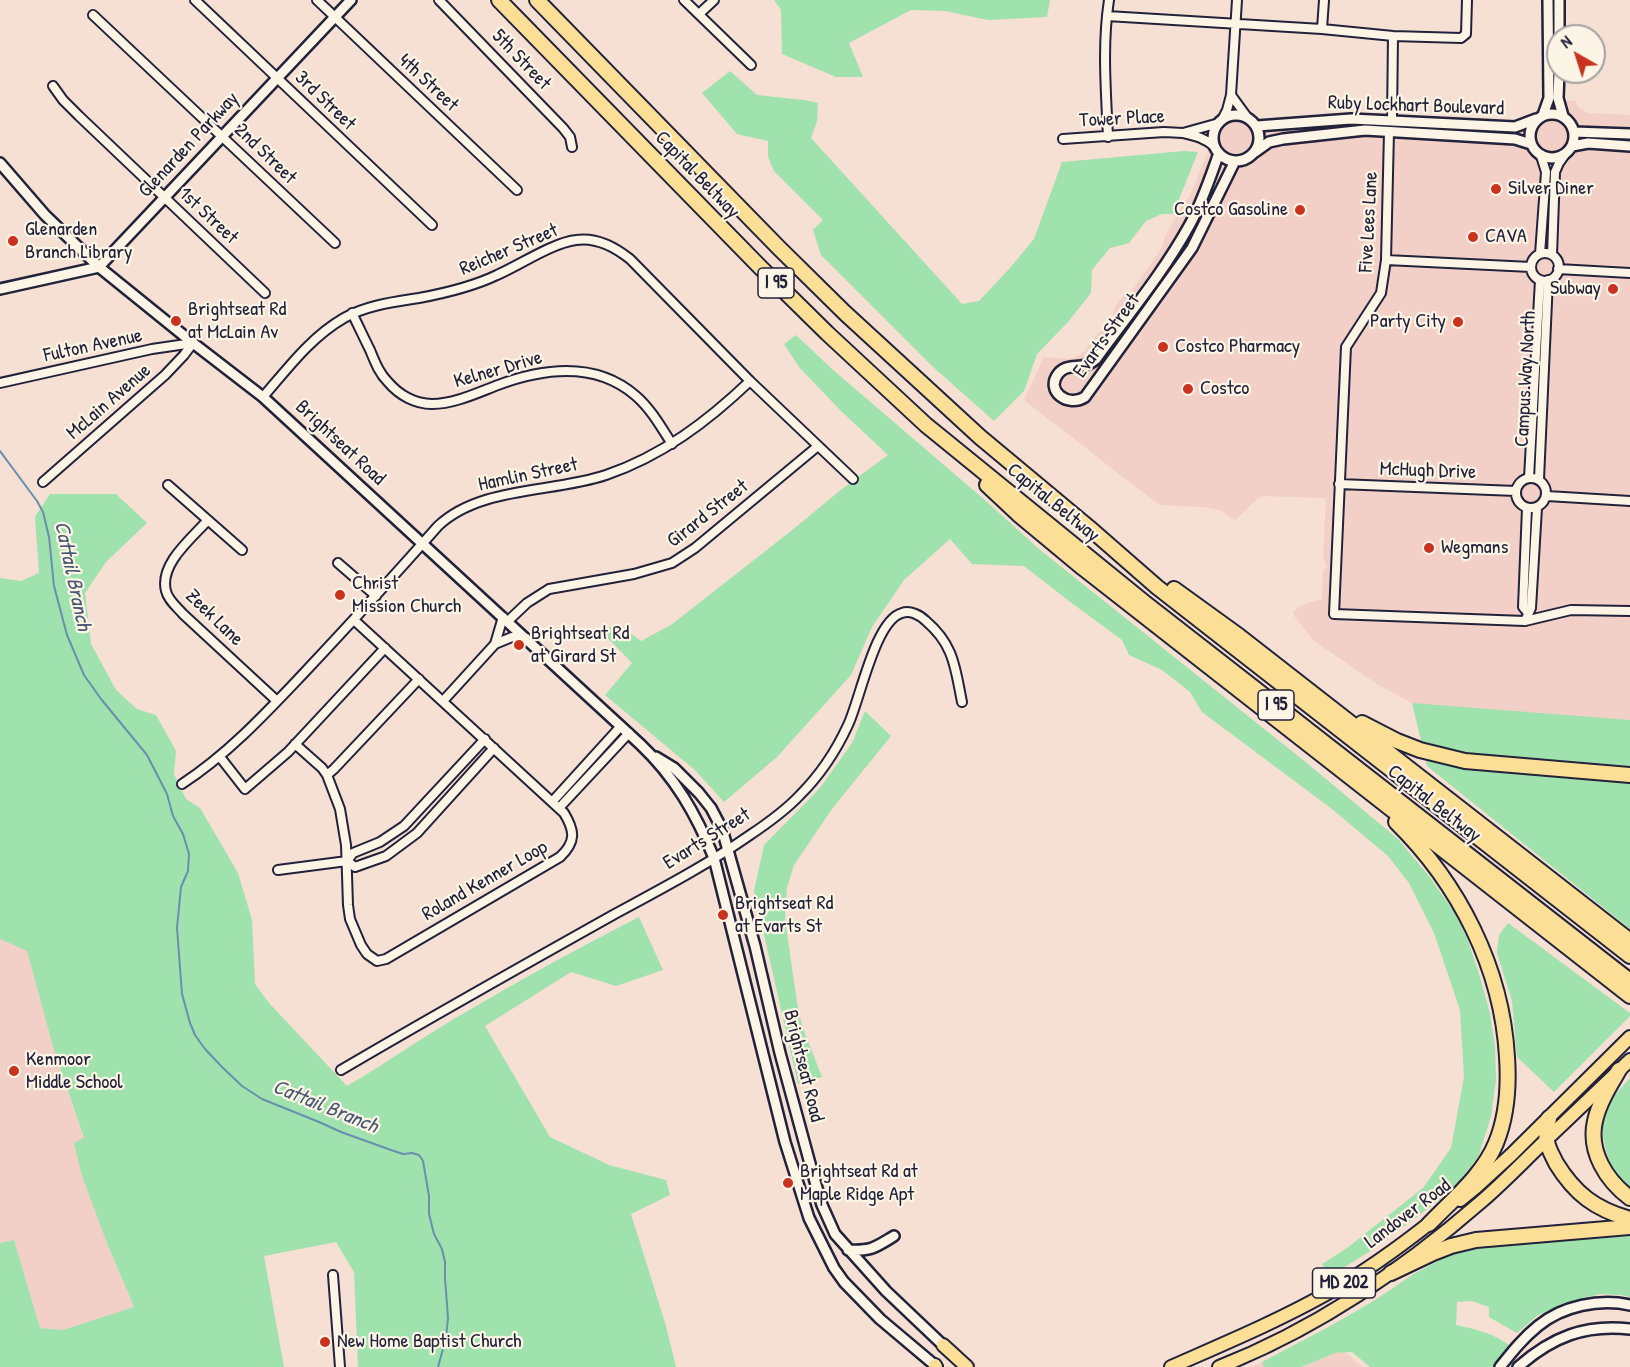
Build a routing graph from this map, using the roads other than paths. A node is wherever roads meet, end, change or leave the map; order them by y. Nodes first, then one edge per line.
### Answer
1 (195, 0) edge
2 (317, 0) edge
3 (351, 0) edge
4 (439, 0) edge
5 (499, 0) edge
6 (537, 0) edge
7 (684, 0) edge
8 (714, 0) edge
9 (1109, 0) edge
10 (1237, 0) edge
11 (1324, 0) edge
12 (1467, 0) edge
13 (1548, 0) edge
14 (1559, 0) edge
15 (699, 14) junction
16 (93, 15) dead end
17 (1107, 16) junction
18 (335, 17) junction
19 (1235, 24) junction
20 (1559, 24) edge
21 (1323, 29) junction
22 (1394, 36) junction
23 (751, 65) dead end
24 (277, 78) junction
25 (1559, 84) edge
26 (53, 86) dead end
27 (1231, 95) junction
28 (1563, 116) junction
29 (1247, 117) junction
30 (1539, 117) junction
31 (1392, 120) junction
32 (1220, 121) junction
33 (1257, 126) junction
34 (1389, 132) junction
35 (1574, 132) junction
36 (1183, 134) junction
37 (1630, 134) edge
38 (222, 136) junction
39 (1108, 137) junction
40 (1063, 139) dead end
41 (1531, 144) junction
42 (1630, 146) edge
43 (572, 147) dead end
44 (1569, 149) junction
45 (1217, 150) junction
46 (1255, 152) junction
47 (1541, 156) junction
48 (1235, 161) junction
49 (0, 164) edge
50 (517, 190) dead end
51 (165, 198) junction
52 (432, 225) dead end
53 (335, 243) dead end
54 (1540, 254) junction
55 (1552, 255) junction
56 (1386, 260) junction
57 (99, 267) junction
58 (1531, 267) junction
59 (1558, 269) junction
60 (1630, 273) edge
61 (1544, 280) junction
62 (0, 289) edge
63 (266, 293) dead end
64 (352, 313) junction
65 (193, 343) junction
66 (750, 381) junction
67 (0, 383) edge
68 (263, 397) junction
69 (926, 425) junction
70 (672, 444) junction
71 (818, 446) junction
72 (1529, 478) junction
73 (853, 479) dead end
74 (1539, 479) junction
75 (43, 482) dead end
76 (1339, 484) junction
77 (168, 485) dead end
78 (1516, 491) junction
79 (1547, 496) junction
80 (1630, 501) edge
81 (1527, 508) junction
82 (1537, 508) junction
83 (208, 520) junction
84 (1094, 532) junction
85 (423, 543) junction
86 (242, 550) dead end
87 (338, 563) dead end
88 (376, 596) junction
89 (1630, 611) edge
90 (1526, 617) junction
91 (506, 619) junction
92 (354, 620) junction
93 (526, 638) junction
94 (495, 644) junction
95 (385, 648) junction
96 (419, 679) junction
97 (1316, 696) junction
98 (278, 700) junction
99 (443, 701) junction
100 (962, 702) dead end
101 (625, 730) junction
102 (485, 740) junction
103 (296, 744) junction
104 (494, 748) junction
105 (652, 755) junction
106 (220, 757) junction
107 (327, 775) junction
108 (1630, 775) edge
109 (1349, 777) junction
110 (182, 784) dead end
111 (552, 802) junction
112 (559, 808) junction
113 (728, 849) junction
114 (714, 858) junction
115 (347, 861) junction
116 (278, 870) dead end
117 (1630, 941) edge
118 (1630, 956) edge
119 (1630, 981) edge
120 (1630, 996) edge
121 (1630, 1037) edge
122 (1630, 1060) edge
123 (341, 1070) dead end
124 (1619, 1070) junction
125 (1549, 1118) junction
126 (1546, 1140) junction
127 (1630, 1198) edge
128 (1630, 1219) edge
129 (1430, 1224) junction
130 (1630, 1227) edge
131 (894, 1236) dead end
132 (848, 1250) junction
133 (1391, 1273) junction
134 (333, 1275) dead end
135 (1630, 1305) edge
136 (1630, 1329) edge
137 (943, 1345) junction
138 (936, 1366) edge
139 (340, 1367) edge
140 (960, 1367) edge
141 (967, 1367) edge
142 (1171, 1367) edge
143 (1219, 1367) edge
144 (1500, 1367) edge
145 (1518, 1367) edge

1 - 24 street, 3rd Street
2 - 18 street, 4th Street
3 - 18 street, Glenarden Parkway
4 - 43 street, 5th Street
5 - 69 highway, Capital Beltway / I 95
6 - 84 highway, Capital Beltway / I 95
7 - 15 street
8 - 15 street
9 - 17 street
10 - 19 street
11 - 21 street
12 - 22 street
13 - 30 street
14 - 20 street
15 - 23 street
16 - 38 street, 2nd Street
17 - 19 street
17 - 39 street
18 - 24 street, Glenarden Parkway
18 - 50 street, 4th Street
19 - 21 street
19 - 27 street
21 - 22 street
22 - 31 street
24 - 38 street, Glenarden Parkway
24 - 52 street, 3rd Street
25 - 28 street
26 - 51 street, 1st Street
27 - 29 street
27 - 32 street
28 - 30 street
28 - 35 street
29 - 32 street
29 - 33 street
30 - 31 street, Ruby Lockhart Boulevard
30 - 41 street
31 - 33 street, Ruby Lockhart Boulevard
32 - 36 street, Tower Place
32 - 45 street
33 - 46 street
34 - 41 street, Ruby Lockhart Boulevard
34 - 46 street, Ruby Lockhart Boulevard
34 - 56 street, Five Lees Lane
35 - 37 street
35 - 44 street
36 - 39 street, Tower Place
36 - 45 street, Tower Place
38 - 51 street, Glenarden Parkway
38 - 53 street, 2nd Street
39 - 40 street, Tower Place
41 - 47 street
42 - 44 street
44 - 47 street
44 - 55 street
45 - 48 street
45 - 48 street, Evarts Street
46 - 48 street
47 - 54 street
49 - 57 street, Brightseat Road
51 - 57 street, Glenarden Parkway
51 - 63 street, 1st Street
54 - 55 street
54 - 58 street
55 - 59 street
56 - 58 street
56 - 76 street, Five Lees Lane
57 - 62 street
57 - 65 street, Brightseat Road
58 - 61 street
59 - 60 street
59 - 61 street
61 - 72 street, Campus Way North
61 - 74 street, Campus Way North
64 - 66 street, Reicher Street
64 - 68 street, Reicher Street
64 - 70 street, Kelner Drive
65 - 67 street, Fulton Avenue
65 - 68 street, Brightseat Road
65 - 75 street, McLain Avenue
66 - 70 street, Hamlin Street
66 - 71 street, Reicher Street
68 - 85 street, Brightseat Road
69 - 109 highway
69 - 119 highway, Capital Beltway / I 95
70 - 85 street, Hamlin Street
71 - 73 street, Reicher Street
71 - 91 street, Girard Street
72 - 74 street
72 - 78 street
74 - 79 street
76 - 78 street, McHugh Drive
76 - 90 street, Five Lees Lane
77 - 83 street
78 - 81 street
79 - 80 street
79 - 82 street
81 - 82 street
81 - 90 street
82 - 90 street
83 - 86 street
83 - 98 street, Zeek Lane
84 - 97 highway
84 - 118 highway, Capital Beltway / I 95
85 - 88 street, Hamlin Street
85 - 91 street, Brightseat Road
87 - 88 street
88 - 92 street, Hamlin Street
89 - 90 street
91 - 93 street, Brightseat Road
91 - 94 street
92 - 95 street, Roland Kenner Loop
92 - 98 street, Hamlin Street
93 - 94 street
93 - 101 street, Brightseat Road
94 - 99 street
95 - 96 street, Roland Kenner Loop
95 - 103 street
96 - 99 street, Roland Kenner Loop
96 - 107 street
97 - 108 highway
97 - 117 highway
98 - 106 street, Hamlin Street
99 - 102 street, Roland Kenner Loop
100 - 113 street, Evarts Street
101 - 105 street, Brightseat Road
101 - 111 street
101 - 112 street
102 - 104 street, Roland Kenner Loop
102 - 115 street
103 - 106 street
103 - 107 street, Roland Kenner Loop
104 - 111 street, Roland Kenner Loop
104 - 115 street
105 - 113 street, Brightseat Road
105 - 114 street, Brightseat Road
106 - 110 street, Hamlin Street
107 - 115 street, Roland Kenner Loop
109 - 120 highway
109 - 129 highway
111 - 112 street, Roland Kenner Loop
112 - 115 street, Roland Kenner Loop
113 - 114 street, Evarts Street
113 - 132 street, Brightseat Road
114 - 123 street, Evarts Street
114 - 138 street, Brightseat Road
115 - 116 street
121 - 125 main road, Landover Road / MD 202
122 - 124 main road, Landover Road / MD 202
124 - 126 main road, Landover Road / MD 202
124 - 127 highway
125 - 126 highway
125 - 129 main road, Landover Road / MD 202
126 - 128 highway
126 - 133 main road, Landover Road / MD 202
129 - 142 main road, Landover Road / MD 202
130 - 133 highway
131 - 132 street
132 - 137 street, Brightseat Road
133 - 143 main road, Landover Road / MD 202
134 - 139 street
135 - 144 street
136 - 145 street
137 - 140 street, Brightseat Road
137 - 141 main road

